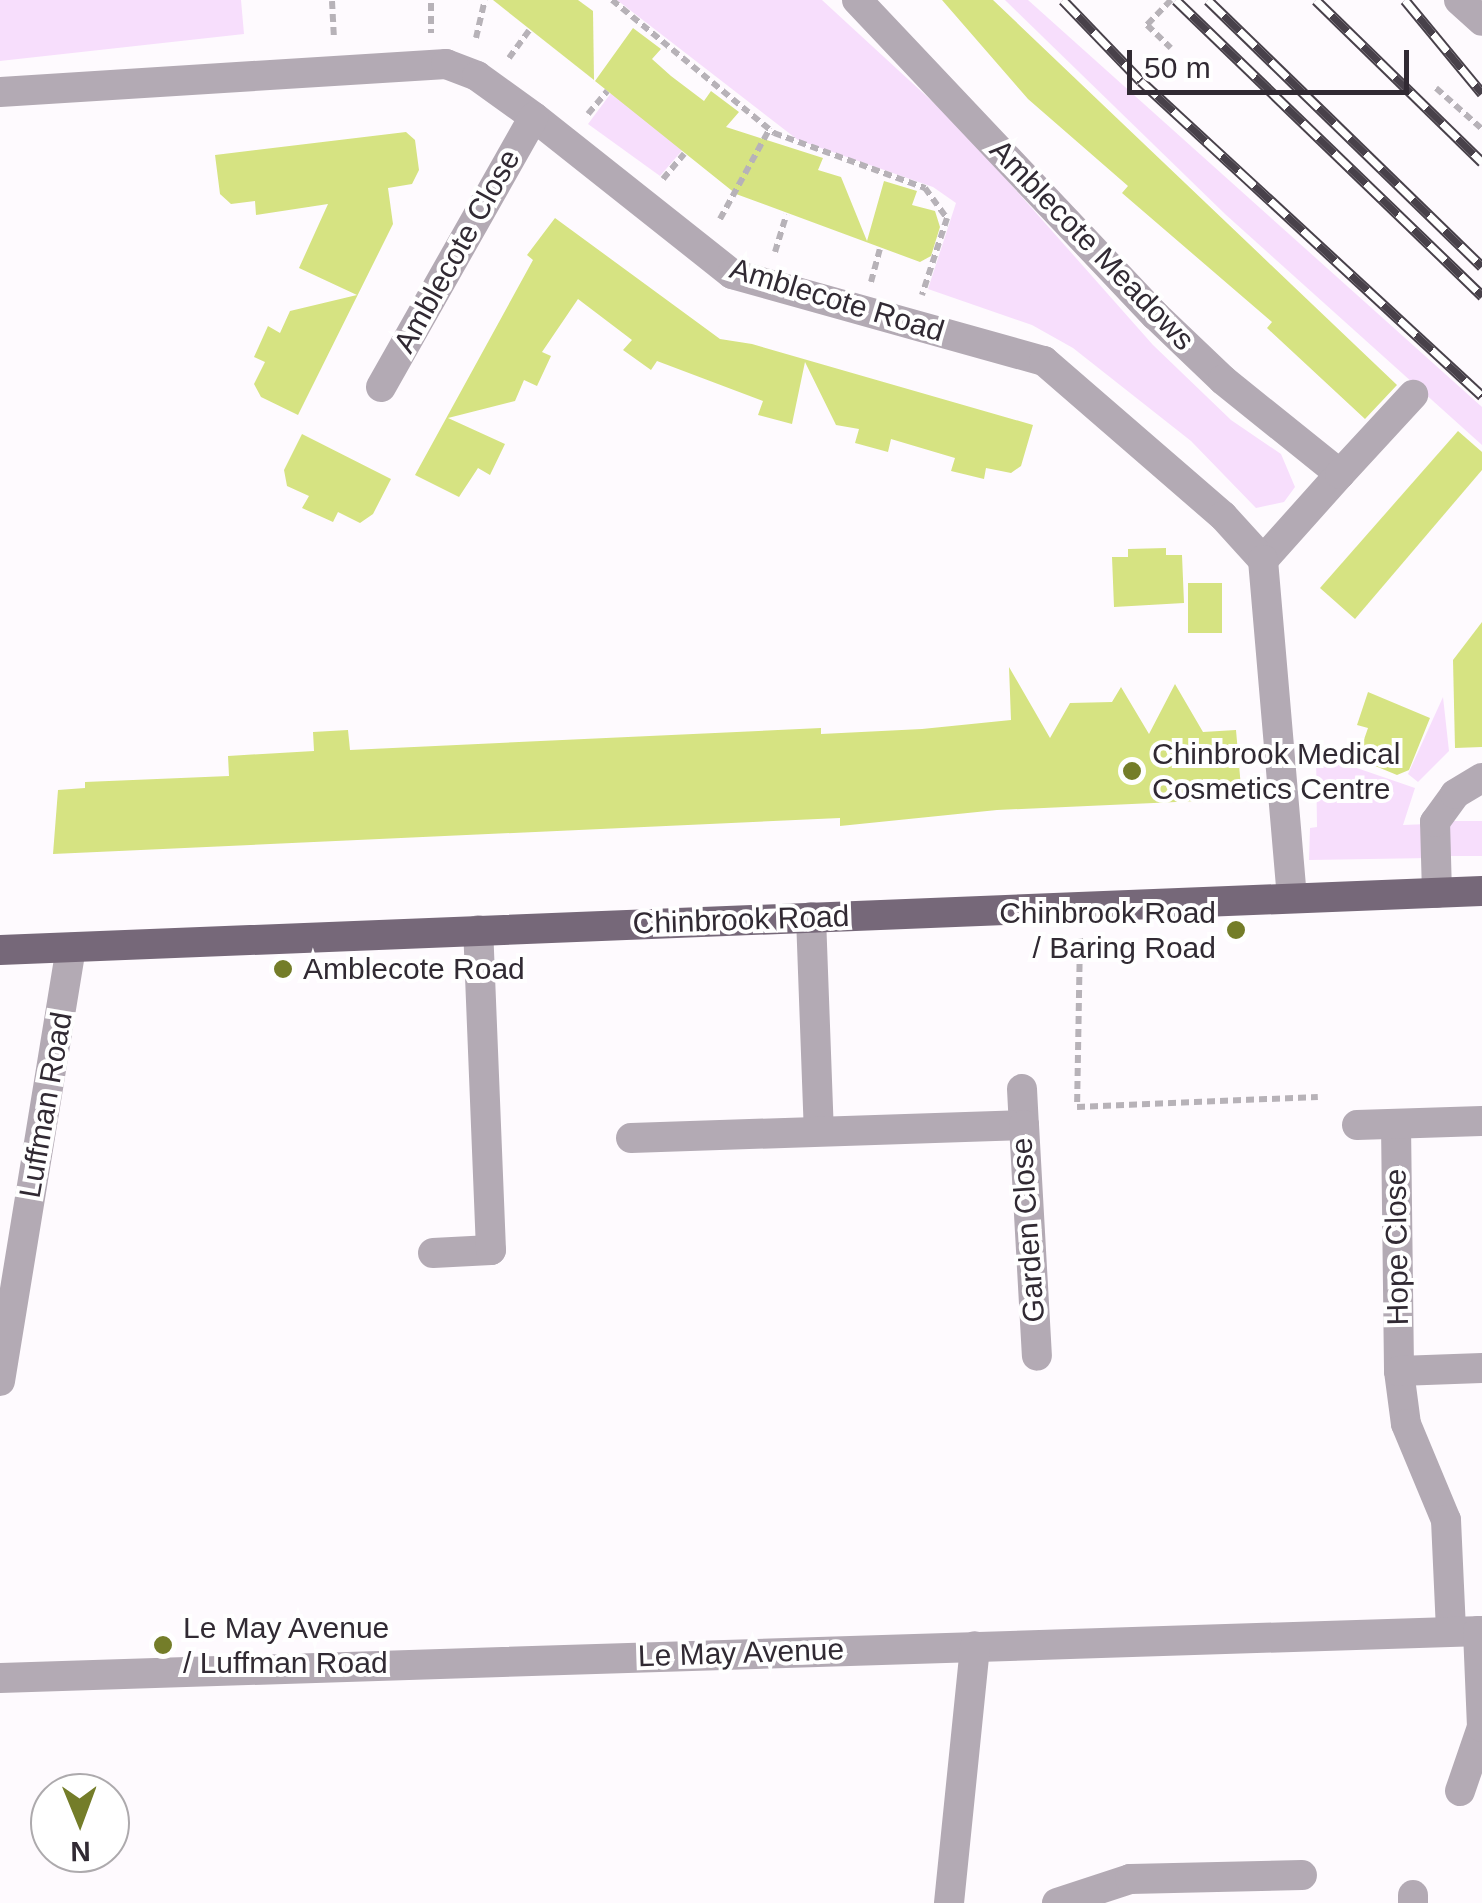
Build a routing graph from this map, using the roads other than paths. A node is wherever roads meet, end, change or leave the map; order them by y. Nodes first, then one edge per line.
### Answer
1 (857, 0) edge
2 (1460, 0) edge
3 (1482, 21) edge
4 (0, 92) edge
5 (534, 116) junction
6 (381, 387) dead end
7 (1413, 395) dead end
8 (1340, 474) junction
9 (1263, 560) junction
10 (1482, 778) edge
11 (1482, 891) edge
12 (1437, 893) junction
13 (1292, 897) junction
14 (810, 917) junction
15 (478, 930) junction
16 (71, 948) junction
17 (0, 950) edge
18 (1022, 1089) dead end
19 (1482, 1120) edge
20 (1358, 1124) dead end
21 (1396, 1124) junction
22 (1024, 1125) junction
23 (819, 1132) junction
24 (631, 1138) dead end
25 (433, 1253) dead end
26 (1037, 1356) dead end
27 (1482, 1368) edge
28 (1399, 1371) junction
29 (0, 1381) edge
30 (1470, 1631) edge
31 (975, 1646) junction
32 (0, 1678) edge
33 (1460, 1791) dead end
34 (1302, 1875) dead end
35 (949, 1903) edge
36 (1057, 1903) edge

1 - 8 street, Amblecote Meadows
2 - 3 street
4 - 5 street, Amblecote Road
5 - 6 street, Amblecote Close
5 - 9 street, Amblecote Road
7 - 8 street
8 - 9 street
9 - 13 street
10 - 12 street
11 - 12 main road, Chinbrook Road
12 - 13 main road, Chinbrook Road
13 - 14 main road, Chinbrook Road
14 - 15 main road, Chinbrook Road
14 - 23 street
15 - 16 main road, Chinbrook Road
15 - 25 street
16 - 17 main road, Chinbrook Road
16 - 29 street, Luffman Road
18 - 22 street
19 - 21 street, Hope Close
20 - 21 street, Hope Close
21 - 28 street, Hope Close
22 - 23 street, Garden Close
22 - 26 street, Garden Close
23 - 24 street, Garden Close
27 - 28 street
28 - 30 street, Hope Close
30 - 31 street, Le May Avenue
30 - 33 street, Hope Close
31 - 32 street, Le May Avenue
31 - 35 street
34 - 36 street

